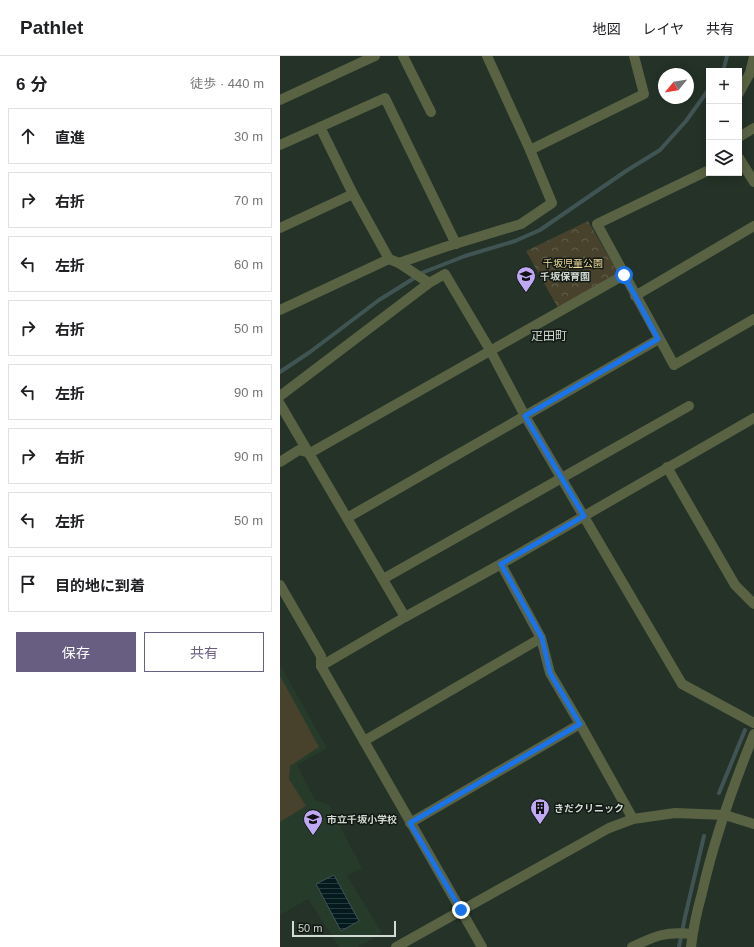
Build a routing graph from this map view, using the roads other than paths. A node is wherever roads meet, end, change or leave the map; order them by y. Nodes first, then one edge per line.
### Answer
1 (375, 56) edge
2 (403, 56) edge
3 (487, 56) edge
4 (634, 56) edge
5 (754, 58) edge
6 (742, 88) edge
7 (280, 100) edge
8 (430, 112) dead end
9 (320, 127) junction
10 (754, 128) edge
11 (742, 134) edge
12 (280, 145) edge
13 (530, 150) junction
14 (742, 163) edge
15 (706, 171) edge
16 (754, 182) edge
17 (353, 194) junction
18 (754, 226) edge
19 (280, 228) edge
20 (456, 244) junction
21 (394, 261) junction
22 (624, 275) junction
23 (425, 281) junction
24 (635, 296) junction
25 (280, 310) edge
26 (754, 319) edge
27 (658, 339) junction
28 (490, 350) junction
29 (280, 396) edge
30 (280, 404) edge
31 (689, 406) dead end
32 (525, 416) junction
33 (754, 420) edge
34 (310, 453) junction
35 (280, 462) edge
36 (667, 467) junction
37 (562, 477) junction
38 (584, 516) junction
39 (348, 518) junction
40 (501, 564) junction
41 (383, 579) junction
42 (280, 585) edge
43 (754, 604) edge
44 (405, 616) junction
45 (542, 638) junction
46 (321, 666) junction
47 (754, 723) edge
48 (580, 724) junction
49 (754, 734) edge
50 (364, 741) junction
51 (725, 815) junction
52 (632, 819) junction
53 (410, 823) junction
54 (754, 824) edge
55 (461, 910) junction
56 (690, 934) junction
57 (396, 947) edge
58 (482, 947) edge
59 (632, 947) edge
60 (691, 947) edge

1 - 7 street
2 - 8 street
3 - 13 street
4 - 13 street
5 - 6 street
9 - 12 street
9 - 17 street
9 - 20 street
10 - 11 street
13 - 20 street
14 - 16 street
15 - 22 street
17 - 19 street
17 - 21 street
18 - 24 street
20 - 21 street
21 - 23 street
21 - 25 street
22 - 24 street
22 - 28 street
23 - 28 street
23 - 29 street
24 - 27 street
26 - 27 street
27 - 32 street
28 - 32 street
28 - 34 street
30 - 34 street
31 - 37 street
32 - 37 street
32 - 39 street
33 - 36 street
34 - 35 street
34 - 39 street
36 - 38 street
36 - 43 street
37 - 38 street
37 - 41 street
38 - 40 street
38 - 47 street
39 - 41 street
40 - 44 street
40 - 45 street
41 - 44 street
42 - 46 street
44 - 46 street
45 - 48 street
45 - 50 street
46 - 50 street
48 - 52 street
48 - 53 street
49 - 51 street
50 - 53 street
51 - 52 street
51 - 54 street
51 - 56 street
52 - 55 street
53 - 55 street
55 - 57 street
55 - 58 street
56 - 59 street
56 - 60 street

